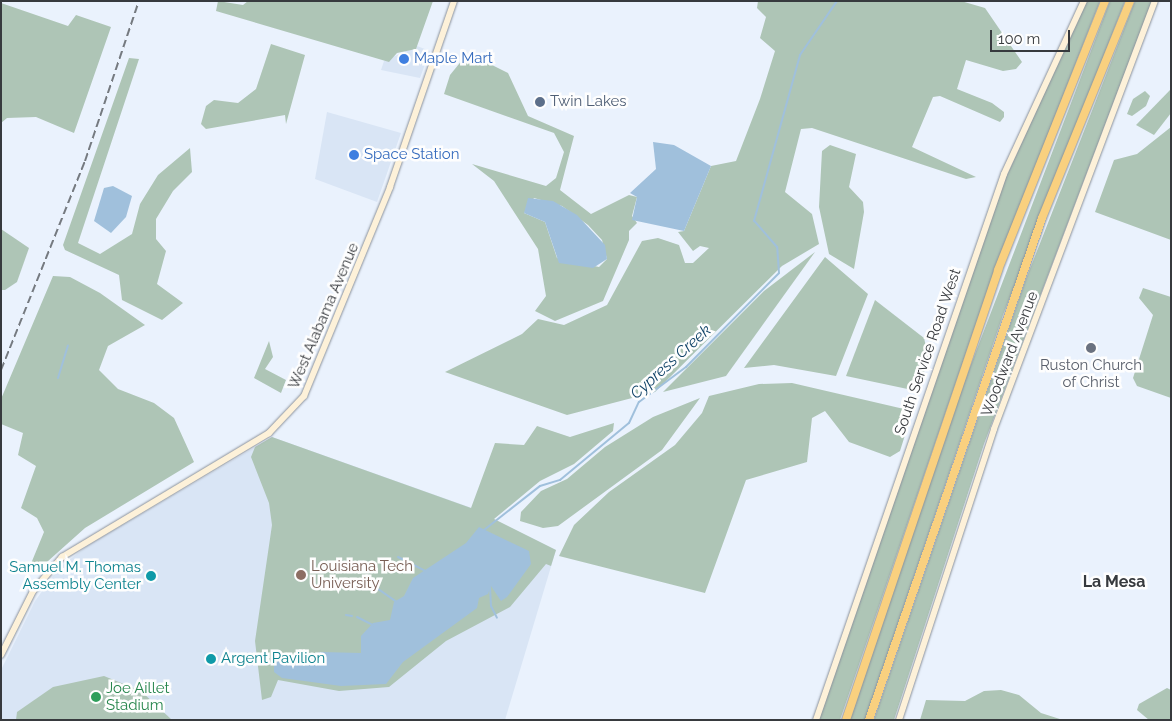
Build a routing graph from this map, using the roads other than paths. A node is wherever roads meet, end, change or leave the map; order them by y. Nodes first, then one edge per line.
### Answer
1 (454, 1) edge
2 (1084, 1) edge
3 (1105, 1) edge
4 (1130, 1) edge
5 (1155, 1) edge
6 (1, 655) edge
7 (816, 720) edge
8 (846, 720) edge
9 (868, 720) edge
10 (899, 720) edge

1 - 6 main road, West Alabama Avenue
2 - 7 main road, South Service Road West
3 - 8 highway
4 - 9 highway
5 - 10 main road, Woodward Avenue

